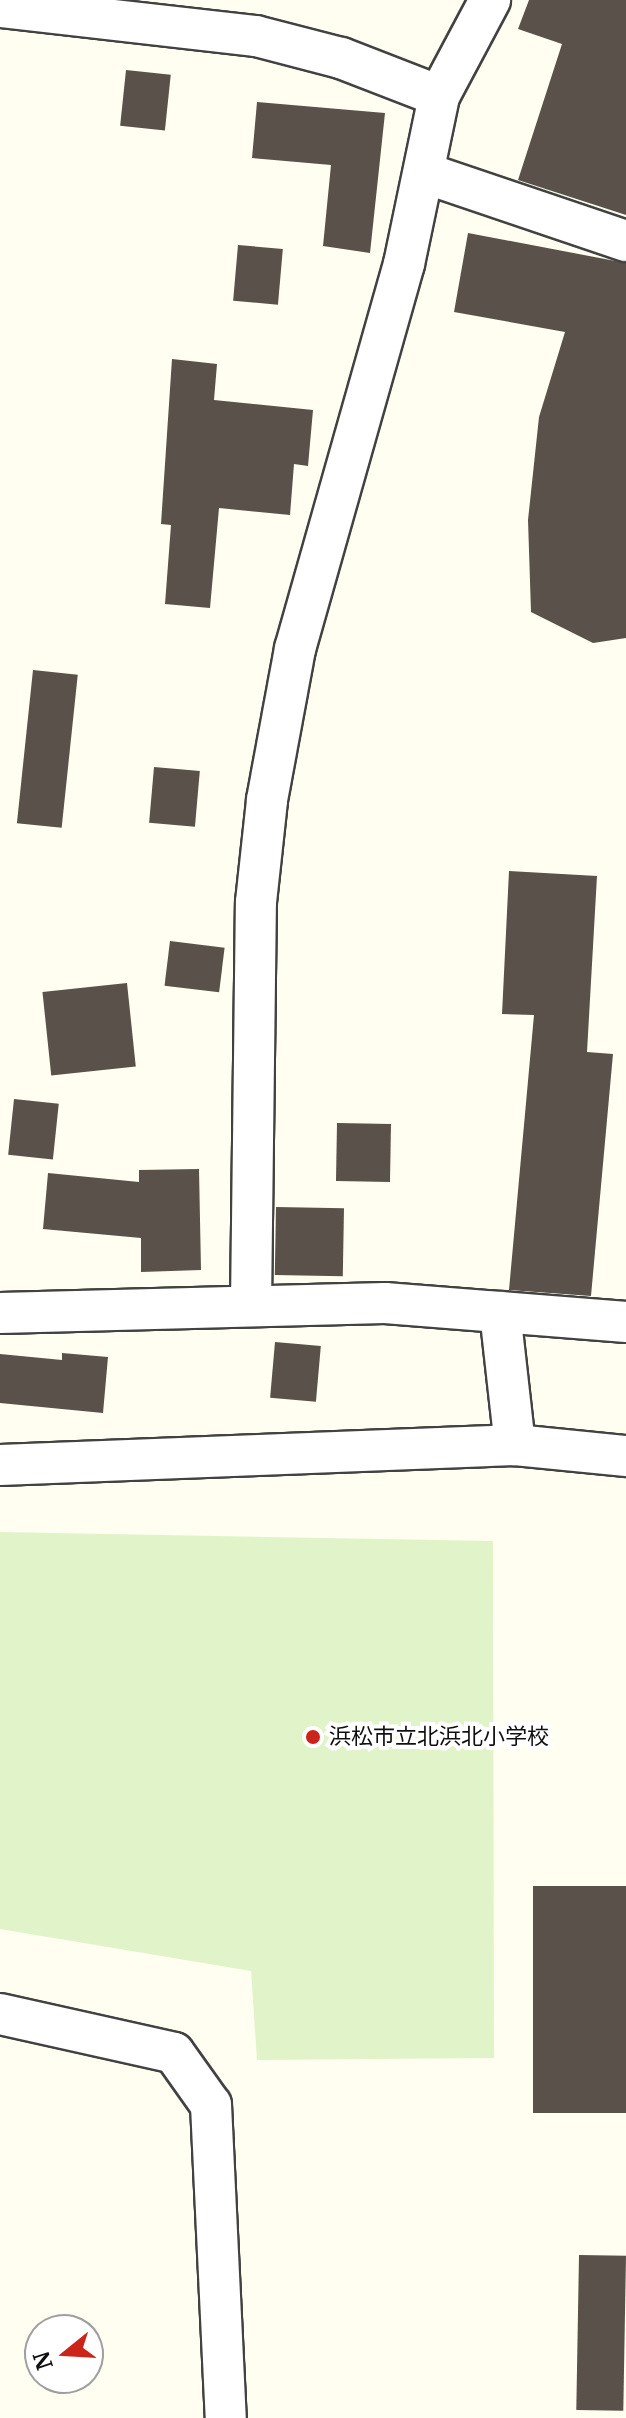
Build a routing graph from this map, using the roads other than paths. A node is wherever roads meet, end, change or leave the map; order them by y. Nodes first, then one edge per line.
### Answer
1 (490, 0) edge
2 (0, 7) edge
3 (97, 7) edge
4 (439, 96) junction
5 (425, 173) junction
6 (626, 241) edge
7 (251, 1305) junction
8 (500, 1312) junction
9 (0, 1313) edge
10 (626, 1322) edge
11 (515, 1445) junction
12 (626, 1456) edge
13 (0, 1465) edge
14 (0, 2014) edge
15 (226, 2418) edge

1 - 4 street
2 - 3 street
3 - 4 street
4 - 5 street
5 - 6 street
5 - 7 street
7 - 8 street
7 - 9 street
8 - 10 street
8 - 11 street
11 - 12 street
11 - 13 street
14 - 15 street

